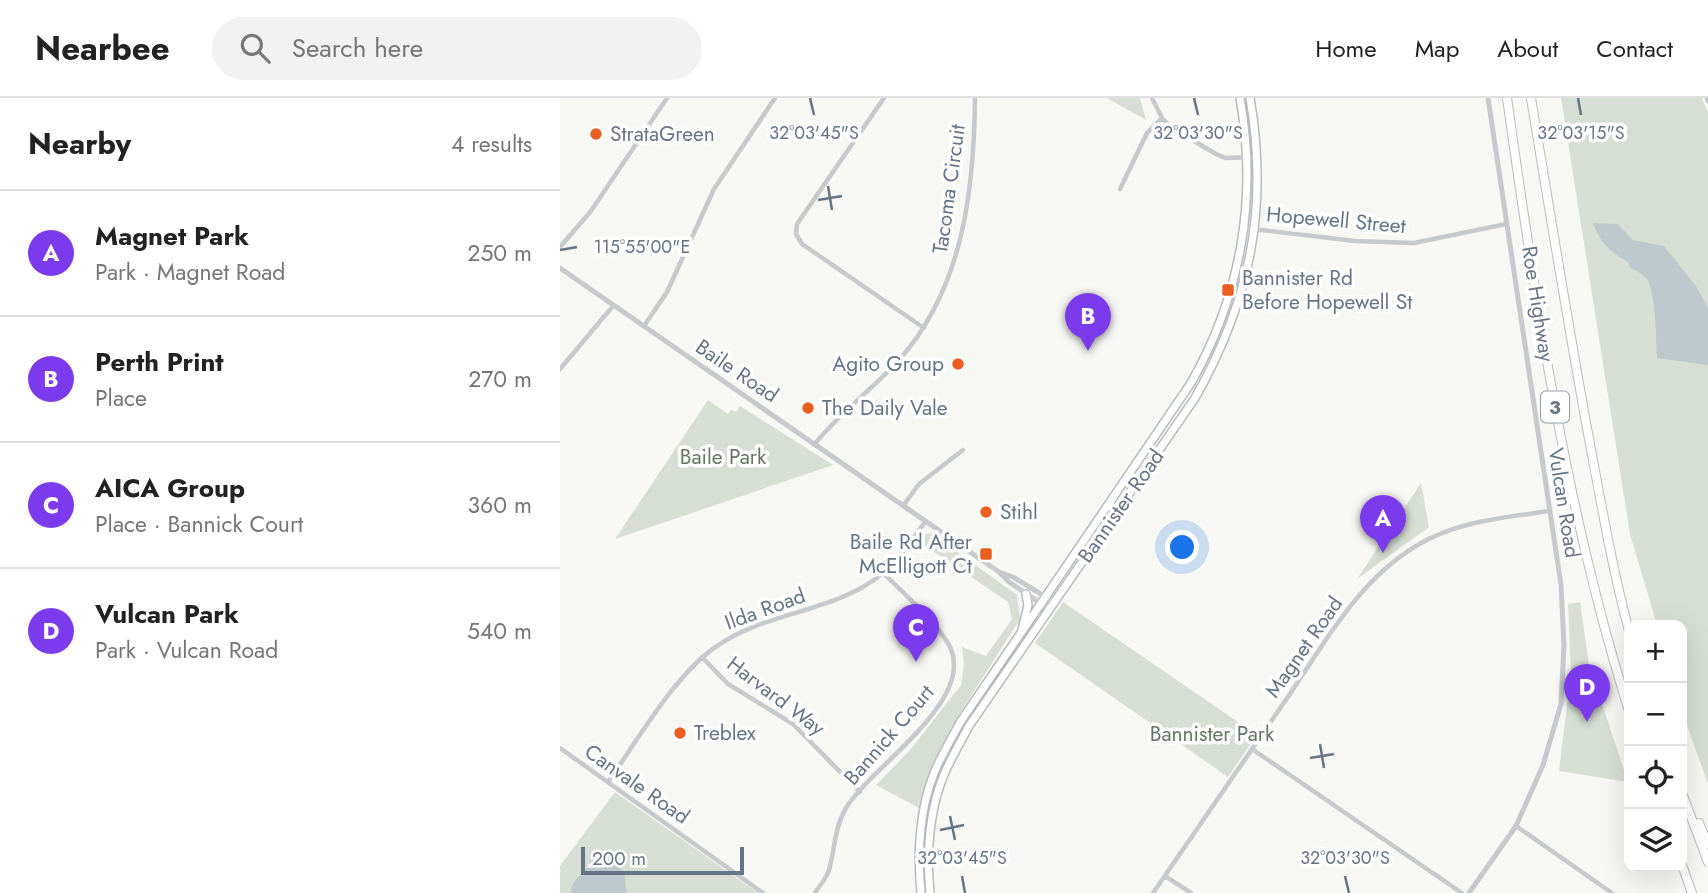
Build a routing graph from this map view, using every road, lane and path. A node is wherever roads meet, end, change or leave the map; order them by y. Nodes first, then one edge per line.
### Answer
1 (667, 98) edge
2 (775, 98) edge
3 (884, 98) edge
4 (975, 98) edge
5 (1152, 98) edge
6 (1240, 98) edge
7 (1251, 98) edge
8 (1488, 98) edge
9 (1507, 98) edge
10 (1531, 98) edge
11 (1162, 118) junction
12 (1258, 157) junction
13 (1247, 158) junction
14 (1120, 189) dead end
15 (1506, 225) junction
16 (1245, 228) junction
17 (1255, 229) junction
18 (560, 247) edge
19 (560, 268) edge
20 (613, 306) junction
21 (644, 327) junction
22 (924, 328) junction
23 (560, 369) edge
24 (815, 444) junction
25 (963, 450) dead end
26 (904, 506) junction
27 (1549, 511) junction
28 (926, 521) junction
29 (999, 572) junction
30 (883, 573) junction
31 (1026, 594) junction
32 (1044, 601) junction
33 (1052, 606) junction
34 (1626, 620) edge
35 (1022, 635) junction
36 (702, 657) junction
37 (1624, 695) edge
38 (560, 748) edge
39 (1252, 749) junction
40 (608, 782) junction
41 (860, 792) junction
42 (1687, 796) edge
43 (1687, 806) edge
44 (1516, 826) junction
45 (1708, 844) edge
46 (1708, 862) edge
47 (1684, 872) edge
48 (1165, 876) junction
49 (764, 893) edge
50 (815, 893) edge
51 (921, 893) edge
52 (930, 893) edge
53 (1153, 893) edge
54 (1191, 893) edge
55 (1462, 893) edge
56 (1469, 893) edge
57 (1612, 893) edge
58 (1691, 893) edge

1 - 18 street
2 - 21 street
3 - 22 street
4 - 22 street, Tacoma Circuit
5 - 11 street
6 - 13 main road, Bannister Road
7 - 12 main road, Bannister Road
8 - 15 street, Vulcan Road
9 - 37 highway, Roe Highway / 3
10 - 34 highway, Roe Highway / 3
11 - 13 street
11 - 14 street
12 - 13 street
12 - 17 main road, Bannister Road
13 - 16 main road, Bannister Road
15 - 17 street, Hopewell Street
15 - 27 street, Vulcan Road
16 - 17 street, Hopewell Street
16 - 32 main road, Bannister Road
17 - 33 main road, Bannister Road
19 - 20 street, Baile Road
20 - 21 street, Baile Road
20 - 23 street
21 - 24 street, Baile Road
22 - 24 street, Tacoma Circuit
24 - 26 street, Baile Road
25 - 26 street
26 - 28 street, Baile Road
27 - 39 street, Magnet Road
27 - 44 street, Vulcan Road
28 - 29 street, Baile Road
28 - 30 street, Ilda Road
29 - 31 street, Baile Road
29 - 32 street, Baile Road
30 - 36 street, Ilda Road
30 - 41 street, Bannick Court
31 - 32 street, Baile Road
31 - 35 main road
32 - 33 street, Baile Road
32 - 35 main road, Bannister Road
33 - 52 main road, Bannister Road
35 - 51 main road, Bannister Road
36 - 40 street, Ilda Road
36 - 41 street, Harvard Way
38 - 40 street, Canvale Road
39 - 48 street, Magnet Road
39 - 55 street
40 - 49 street, Canvale Road
41 - 50 street, Bannick Court
42 - 45 highway
43 - 46 highway
44 - 56 street, Vulcan Road
44 - 57 street
47 - 58 highway
48 - 53 street, Magnet Road
48 - 54 street

